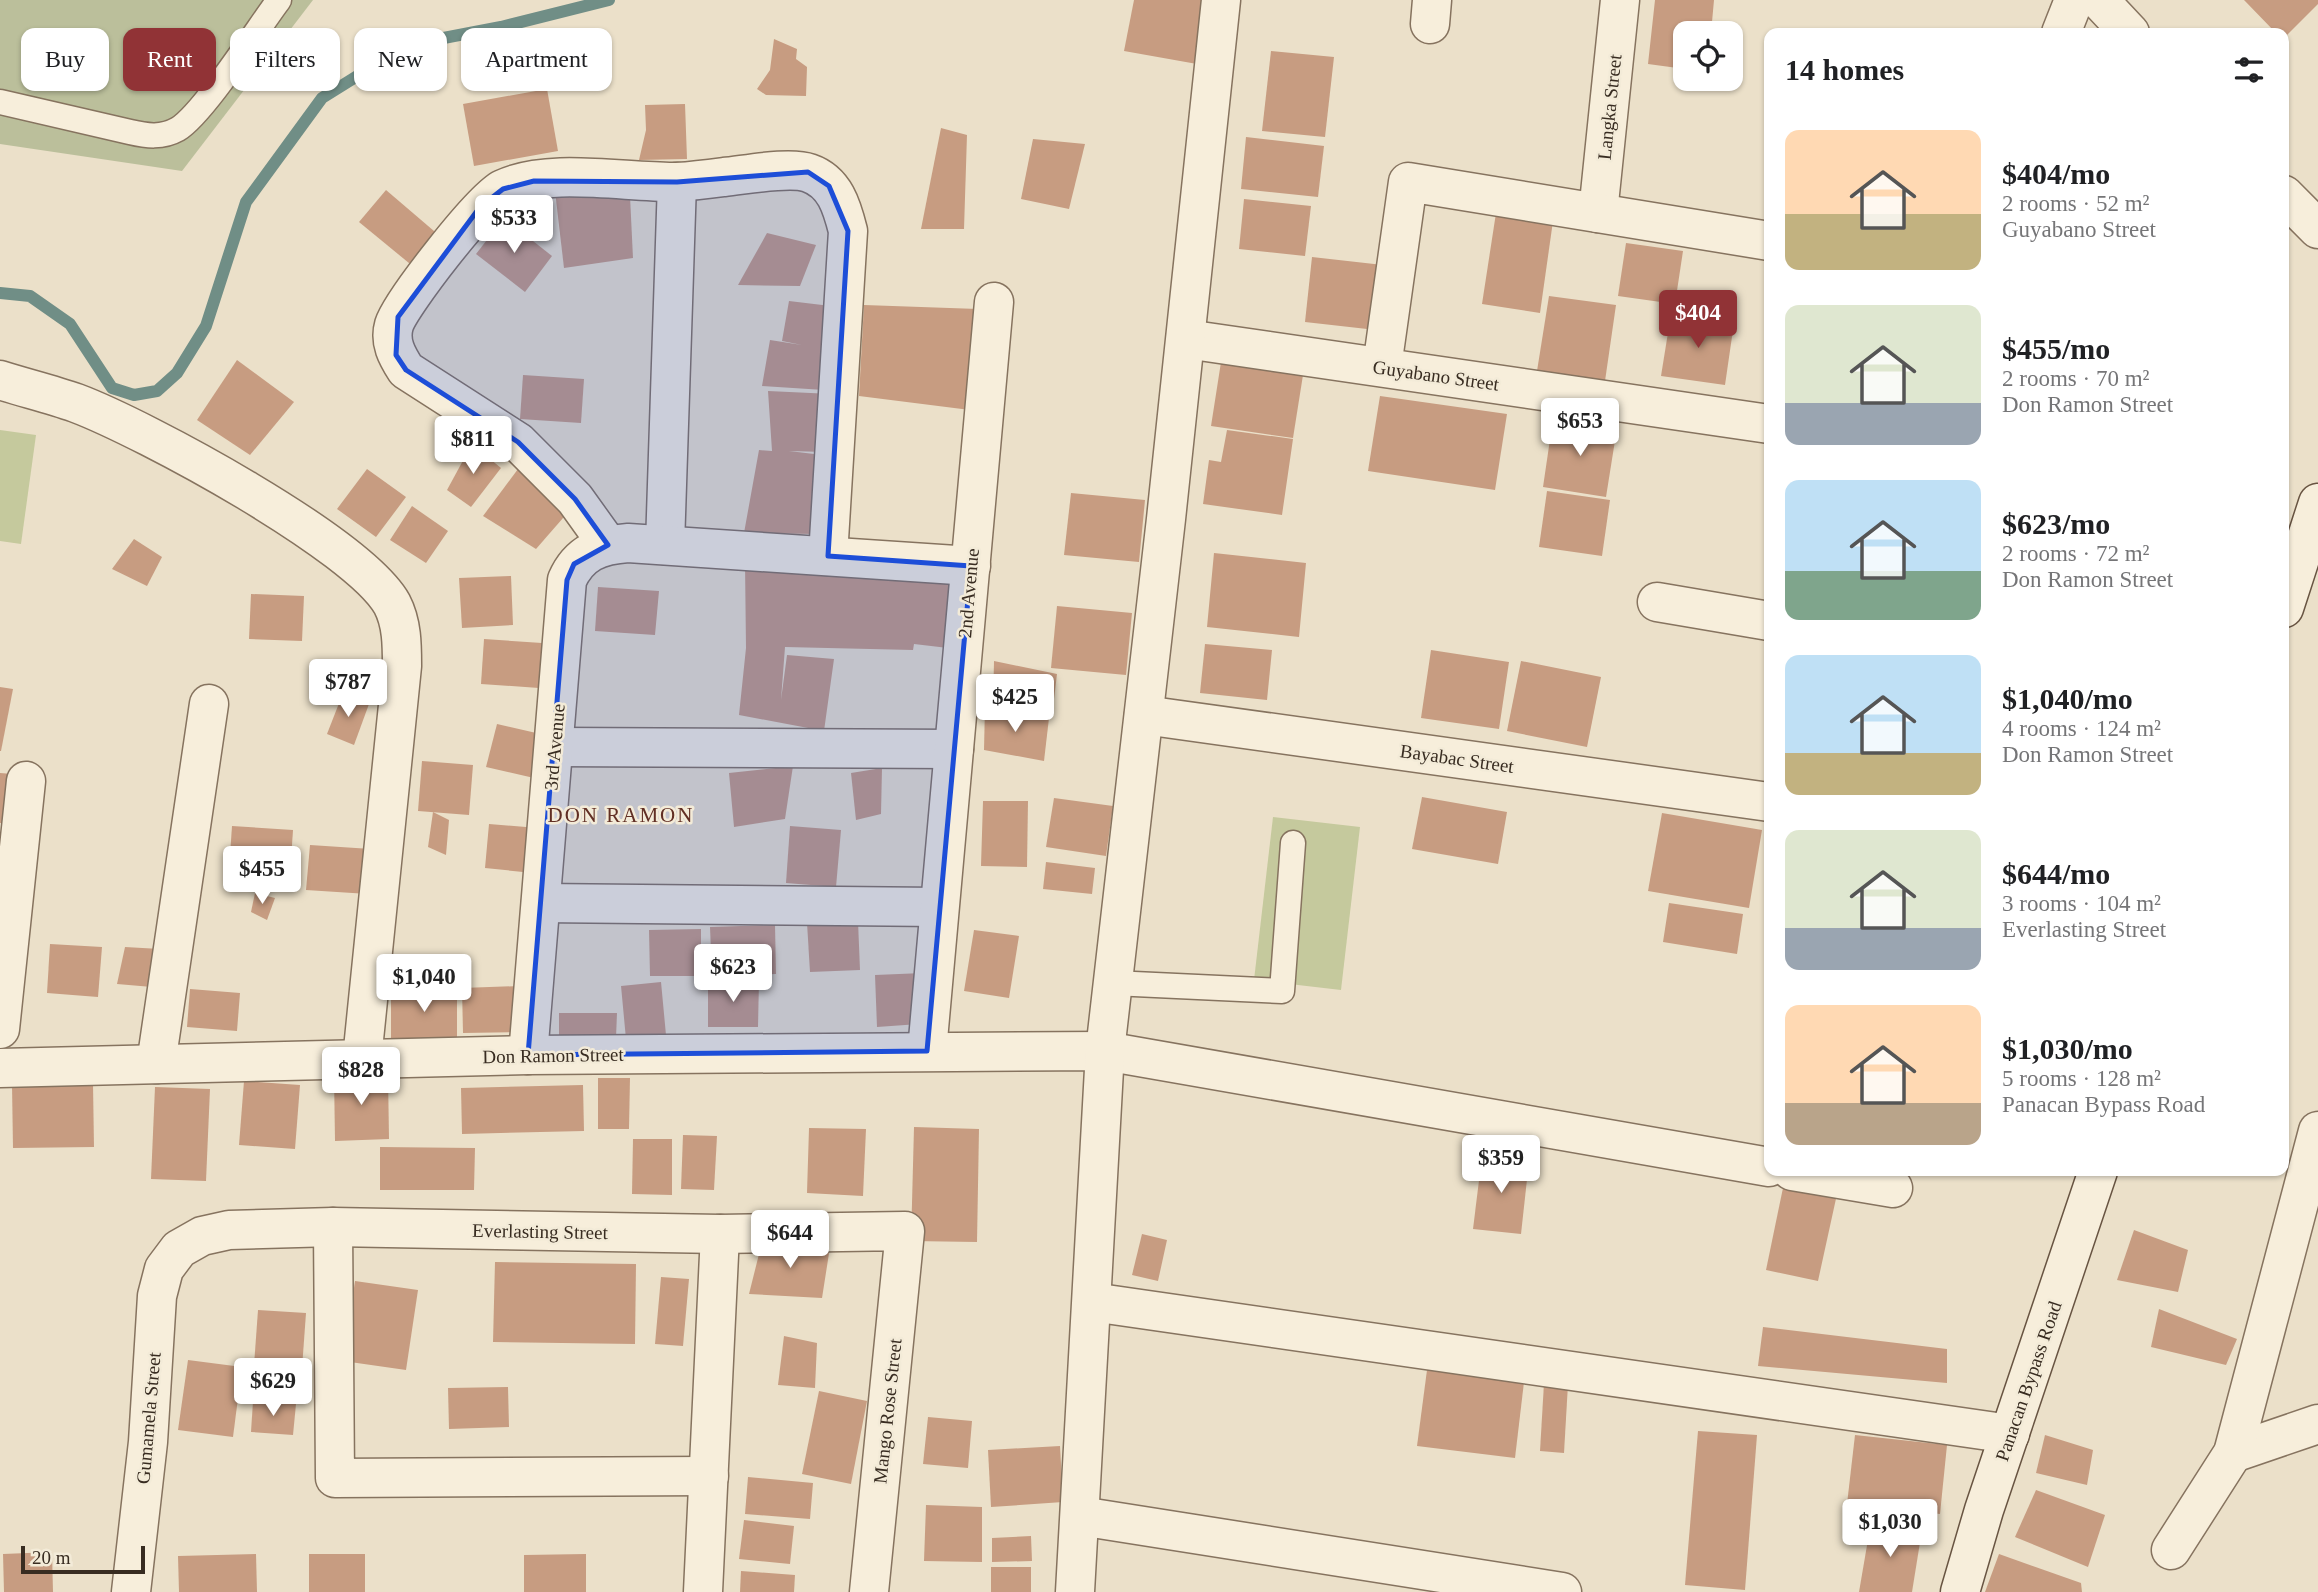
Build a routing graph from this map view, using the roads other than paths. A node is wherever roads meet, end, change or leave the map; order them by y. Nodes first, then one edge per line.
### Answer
1 (279, 0) edge
2 (1221, 0) edge
3 (1620, 0) edge
4 (2074, 0) edge
5 (2099, 0) edge
6 (2063, 28) edge
7 (2125, 28) edge
8 (0, 102) edge
9 (677, 182) junction
10 (2289, 200) edge
11 (1598, 213) junction
12 (2318, 229) edge
13 (1764, 240) edge
14 (994, 302) dead end
15 (1186, 339) junction
16 (1382, 367) junction
17 (0, 380) edge
18 (1764, 423) edge
19 (2318, 503) edge
20 (608, 545) junction
21 (665, 545) junction
22 (828, 556) junction
23 (971, 566) junction
24 (2289, 593) edge
25 (1657, 602) dead end
26 (1764, 620) edge
27 (209, 704) dead end
28 (1144, 715) junction
29 (554, 747) junction
30 (954, 749) junction
31 (26, 781) dead end
32 (1764, 801) edge
33 (1293, 843) dead end
34 (541, 903) junction
35 (939, 907) junction
36 (1113, 983) junction
37 (0, 1029) edge
38 (927, 1051) junction
39 (1105, 1051) junction
40 (528, 1055) junction
41 (362, 1059) junction
42 (156, 1064) junction
43 (0, 1068) edge
44 (2318, 1130) edge
45 (1764, 1166) edge
46 (1821, 1176) edge
47 (2096, 1176) edge
48 (1892, 1188) dead end
49 (333, 1227) junction
50 (905, 1231) joint
51 (720, 1234) junction
52 (179, 1249) joint
53 (2301, 1252) edge
54 (1092, 1302) junction
55 (2318, 1424) edge
56 (2010, 1434) junction
57 (2232, 1453) junction
58 (709, 1476) junction
59 (1080, 1516) junction
60 (2171, 1550) dead end
61 (131, 1592) edge
62 (703, 1592) edge
63 (869, 1592) edge
64 (1075, 1592) edge
65 (1562, 1592) edge
66 (1960, 1592) edge

1 - 8 lane
2 - 15 street
3 - 11 street, Langka Street
4 - 6 street
5 - 7 street
9 - 20 street
9 - 21 street
9 - 22 street
10 - 12 street
11 - 13 street
11 - 16 street
14 - 23 street, 2nd Avenue
15 - 16 street, Guyabano Street
15 - 28 street
16 - 18 street, Guyabano Street
17 - 41 street
19 - 24 street
20 - 21 street
20 - 29 street, 3rd Avenue
21 - 22 street
22 - 23 street
23 - 30 street, 2nd Avenue
25 - 26 street
27 - 42 street
28 - 32 street, Bayabac Street
28 - 36 street
29 - 30 street
29 - 34 street, 3rd Avenue
30 - 35 street, 2nd Avenue
31 - 37 street
33 - 36 lane
34 - 35 street
34 - 40 street, 3rd Avenue
35 - 38 street, 2nd Avenue
36 - 39 street
38 - 39 street, Don Ramon Street
38 - 40 street, Don Ramon Street
39 - 45 street, Don Ramon Street
39 - 54 street
40 - 41 street, Don Ramon Street
41 - 42 street, Don Ramon Street
42 - 43 street, Don Ramon Street
44 - 53 street
46 - 48 street
47 - 56 street, Panacan Bypass Road
49 - 51 street, Everlasting Street
49 - 52 street, Everlasting Street
49 - 58 street
50 - 51 street, Everlasting Street
50 - 63 street, Mango Rose Street
51 - 58 street
52 - 61 street, Gumamela Street
53 - 57 street
54 - 56 street
54 - 59 street
55 - 57 street
56 - 66 street, Panacan Bypass Road
57 - 60 street
58 - 62 street
59 - 64 street
59 - 65 street

